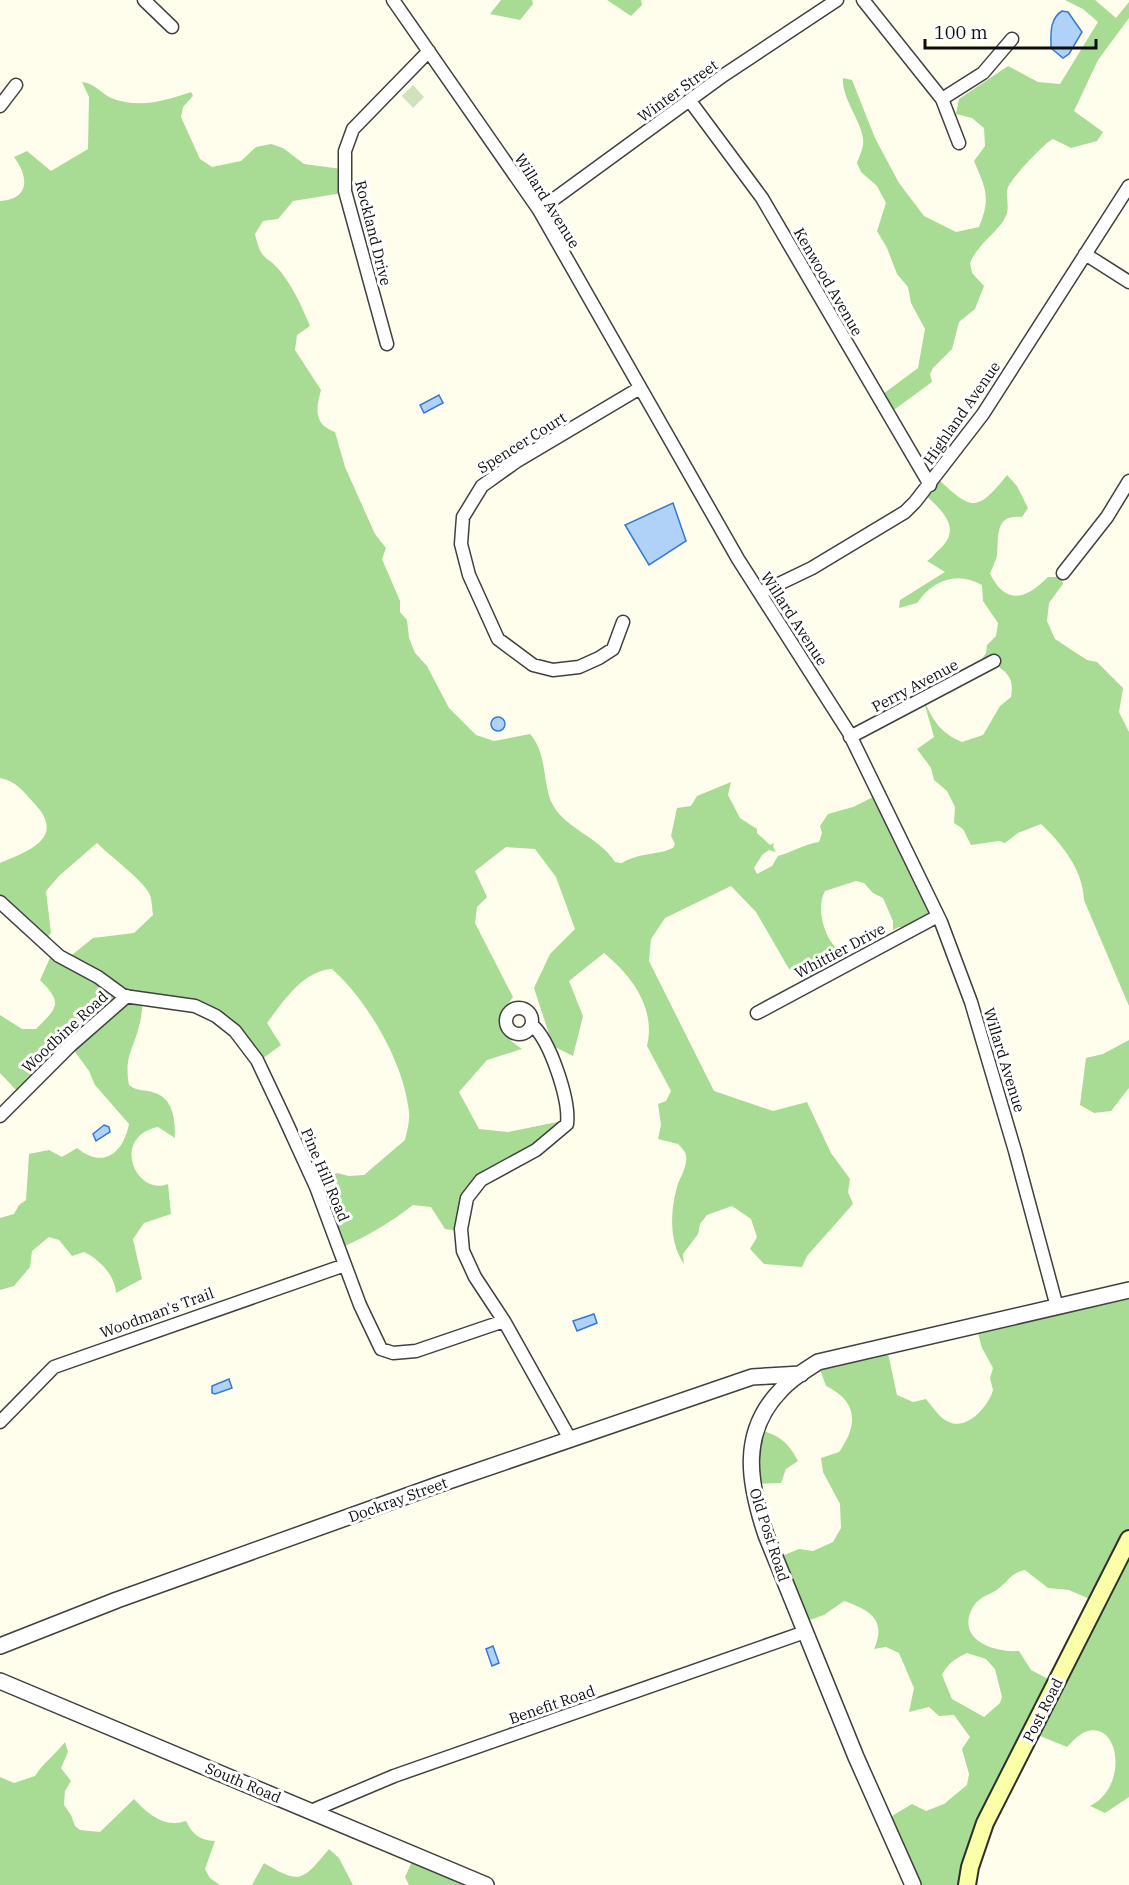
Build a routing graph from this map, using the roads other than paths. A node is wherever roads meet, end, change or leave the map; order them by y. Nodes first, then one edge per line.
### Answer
1 (144, 0) edge
2 (393, 0) edge
3 (837, 0) edge
4 (863, 0) edge
5 (172, 27) dead end
6 (1012, 39) dead end
7 (429, 51) junction
8 (16, 85) dead end
9 (942, 99) junction
10 (690, 101) junction
11 (0, 106) edge
12 (959, 143) dead end
13 (1129, 186) edge
14 (539, 210) junction
15 (1085, 254) junction
16 (1129, 282) edge
17 (387, 344) dead end
18 (640, 388) junction
19 (1129, 481) edge
20 (930, 485) junction
21 (1063, 573) dead end
22 (759, 593) junction
23 (623, 622) dead end
24 (994, 661) dead end
25 (850, 737) junction
26 (0, 902) edge
27 (938, 916) junction
28 (127, 996) junction
29 (757, 1012) dead end
30 (532, 1025) dead end
31 (0, 1116) edge
32 (345, 1265) junction
33 (1129, 1290) edge
34 (1057, 1307) junction
35 (504, 1321) junction
36 (801, 1374) junction
37 (0, 1422) edge
38 (570, 1439) junction
39 (1129, 1539) edge
40 (805, 1632) junction
41 (0, 1646) edge
42 (0, 1681) edge
43 (311, 1811) junction
44 (486, 1885) edge
45 (913, 1885) edge
46 (967, 1885) edge

1 - 5 street
2 - 7 street, Willard Avenue
3 - 10 street, Winter Street
4 - 9 street
6 - 9 street
7 - 14 street, Willard Avenue
7 - 17 street, Rockland Drive
8 - 11 street
9 - 12 street
10 - 14 street, Winter Street
10 - 20 street, Kenwood Avenue
13 - 15 street, Highland Avenue
14 - 18 street, Willard Avenue
15 - 16 street
15 - 20 street, Highland Avenue
18 - 22 street, Willard Avenue
18 - 23 street, Spencer Court
19 - 21 street
20 - 22 street, Highland Avenue
22 - 25 street, Willard Avenue
24 - 25 street, Perry Avenue
25 - 27 street, Willard Avenue
26 - 28 street, Pine Hill Road
27 - 29 street, Whittier Drive
27 - 34 street, Willard Avenue
28 - 31 street, Woodbine Road
28 - 32 street, Pine Hill Road
30 - 35 street
32 - 35 street, Pine Hill Road
32 - 37 street, Woodman's Trail
33 - 34 street, Old Post Road
34 - 36 street, Old Post Road
35 - 38 street
36 - 38 street, Dockray Street
36 - 40 street, Old Post Road
38 - 41 street, Dockray Street
39 - 46 main road, Post Road
40 - 43 street, Benefit Road
40 - 45 street, Old Post Road
42 - 43 street, South Road
43 - 44 street, South Road

